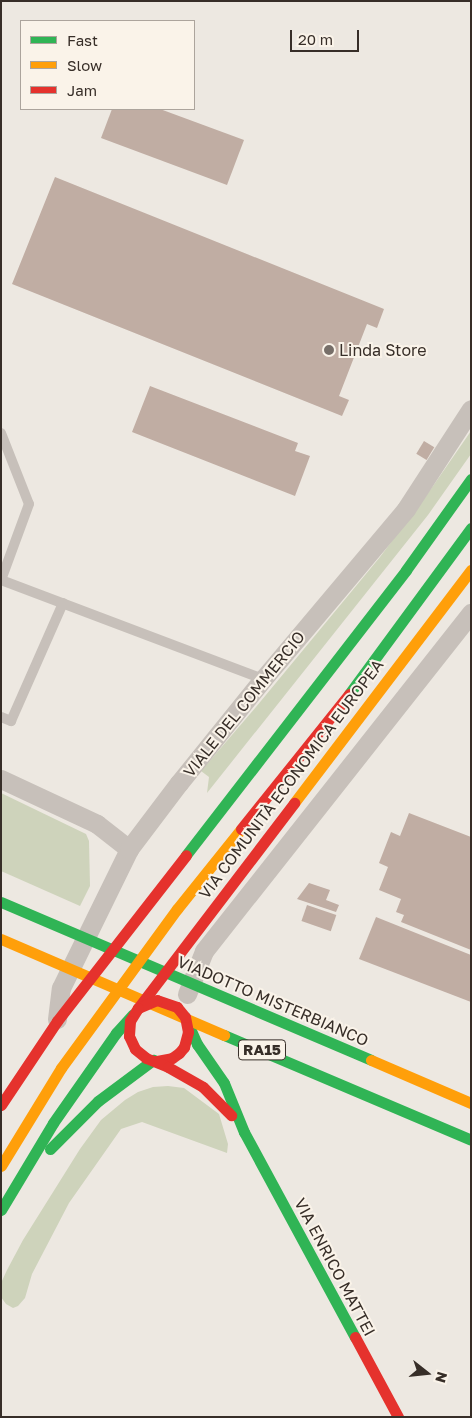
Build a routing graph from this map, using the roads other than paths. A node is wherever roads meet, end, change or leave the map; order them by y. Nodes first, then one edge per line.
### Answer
1 (471, 409) edge
2 (1, 433) edge
3 (471, 479) edge
4 (471, 528) edge
5 (471, 570) edge
6 (1, 580) edge
7 (63, 603) junction
8 (471, 613) edge
9 (263, 679) junction
10 (1, 717) edge
11 (1, 779) edge
12 (130, 849) junction
13 (1, 902) edge
14 (1, 939) edge
15 (1, 945) edge
16 (52, 960) junction
17 (135, 1011) junction
18 (184, 1014) junction
19 (57, 1021) junction
20 (155, 1061) junction
21 (471, 1103) edge
22 (1, 1105) edge
23 (244, 1132) junction
24 (471, 1140) edge
25 (1, 1166) edge
26 (1, 1210) edge
27 (6, 1221) dead end
28 (398, 1417) edge

1 - 9 street, VIALE DEL COMMERCIO
2 - 6 lane
3 - 19 main road
4 - 25 main road
5 - 17 main road, VIA COMUNITÀ ECONOMICA EUROPEA
6 - 7 lane
7 - 9 lane
7 - 10 lane
8 - 18 street
9 - 12 street, VIALE DEL COMMERCIO
11 - 12 street
12 - 19 street, VIALE DEL COMMERCIO
13 - 21 main road, VIADOTTO MISTERBIANCO / RA15
14 - 16 main road, RA15
15 - 16 main road
16 - 24 main road, RA15
17 - 18 main road
17 - 20 main road
17 - 26 main road, VIA COMUNITÀ ECONOMICA EUROPEA
18 - 20 main road
18 - 23 main road
19 - 22 main road
20 - 23 main road
20 - 27 main road
23 - 28 main road, VIA ENRICO MATTEI

